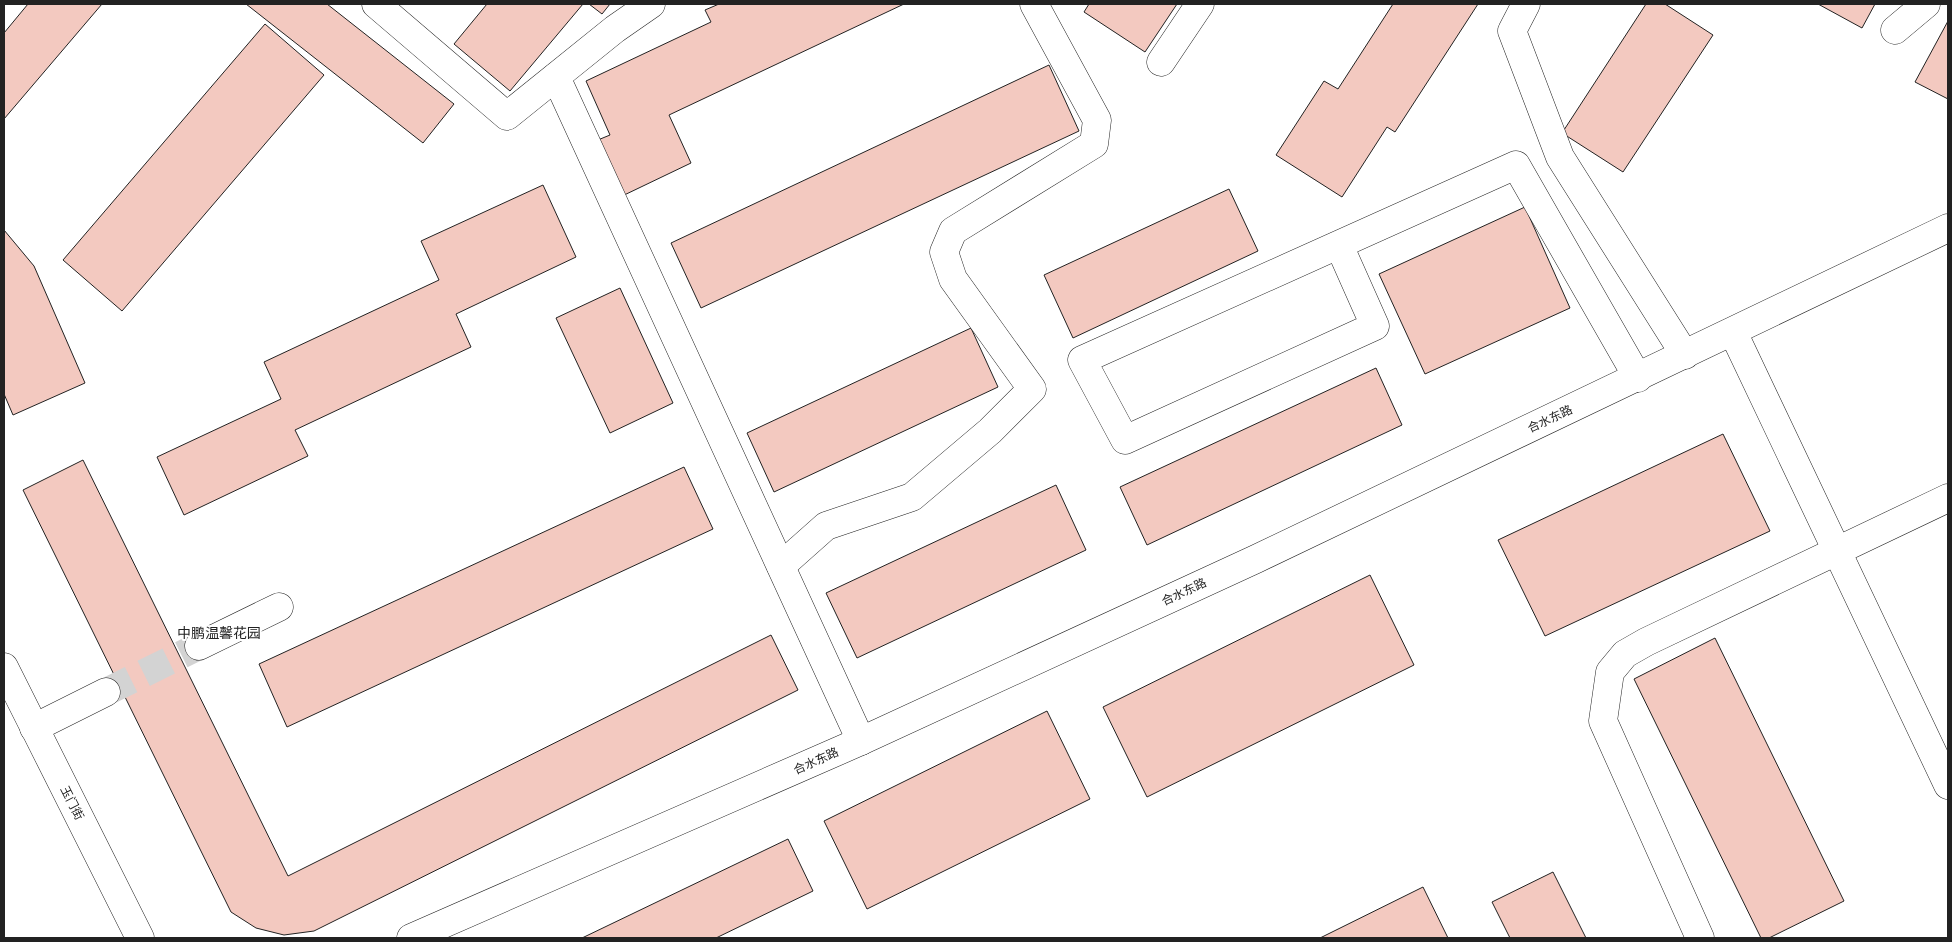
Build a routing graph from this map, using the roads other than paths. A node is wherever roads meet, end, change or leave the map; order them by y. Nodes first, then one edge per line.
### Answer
1 (376, 4) edge
2 (651, 4) edge
3 (1034, 4) edge
4 (1200, 4) edge
5 (1526, 4) edge
6 (1926, 4) edge
7 (1895, 30) dead end
8 (1161, 62) dead end
9 (556, 76) junction
10 (1948, 228) edge
11 (1339, 245) junction
12 (1733, 332) junction
13 (1685, 355) junction
14 (1638, 378) junction
15 (1948, 498) edge
16 (1838, 552) junction
17 (781, 566) junction
18 (279, 607) dead end
19 (198, 646) tunnel mouth
20 (4, 667) edge
21 (106, 692) tunnel mouth
22 (34, 728) junction
23 (861, 741) junction
24 (1948, 784) edge
25 (140, 938) edge
26 (412, 938) edge
27 (1700, 938) edge

1 - 9 street
2 - 9 street
3 - 17 street
4 - 8 street
5 - 13 street
6 - 7 street
9 - 17 street
10 - 12 street, 合水东路
11 - 11 street
11 - 14 street
12 - 13 street, 合水东路
12 - 16 street
13 - 14 street, 合水东路
14 - 23 street, 合水东路
15 - 16 street
16 - 24 street
16 - 27 street
17 - 23 street
18 - 19 street
20 - 22 street, 玉门街
21 - 22 street
22 - 25 street, 玉门街
23 - 26 street, 合水东路

